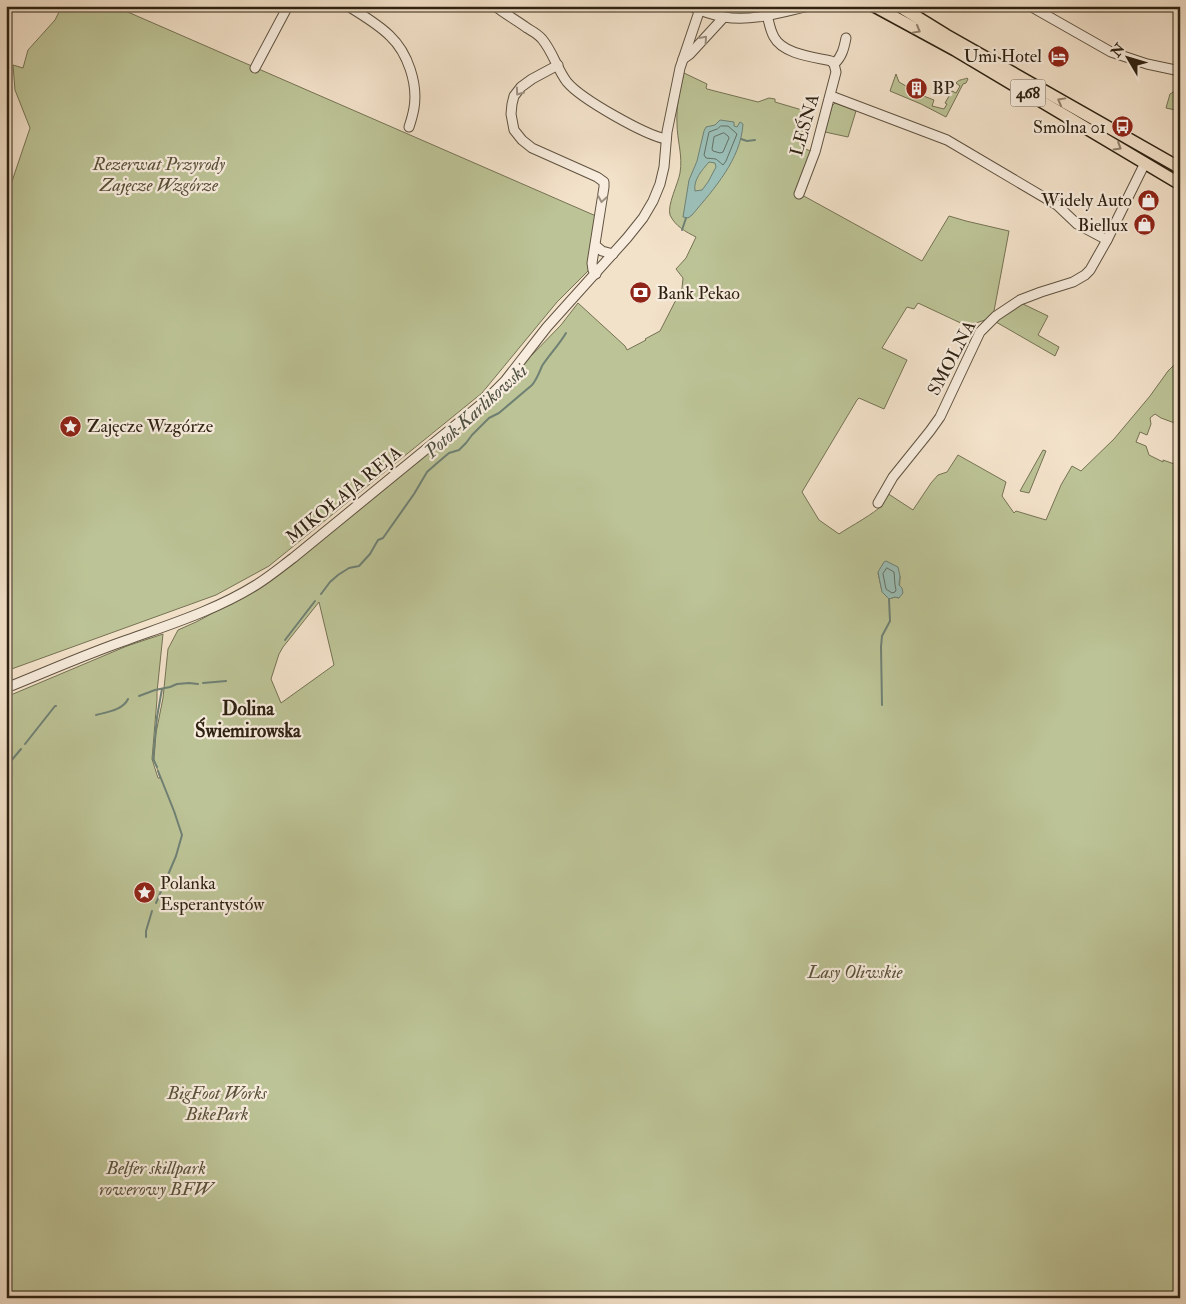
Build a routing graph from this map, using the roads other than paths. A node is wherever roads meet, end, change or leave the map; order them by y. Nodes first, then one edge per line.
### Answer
1 (288, 6) edge
2 (348, 6) edge
3 (495, 6) edge
4 (690, 6) edge
5 (809, 6) edge
6 (874, 6) edge
7 (899, 6) edge
8 (1030, 6) edge
9 (700, 8) edge
10 (767, 15) junction
11 (724, 17) junction
12 (846, 38) dead end
13 (683, 59) junction
14 (834, 64) junction
15 (558, 65) junction
16 (255, 68) dead end
17 (1180, 71) edge
18 (830, 96) junction
19 (410, 127) dead end
20 (666, 140) junction
21 (1144, 163) junction
22 (1180, 168) edge
23 (1180, 184) edge
24 (799, 194) dead end
25 (1107, 240) junction
26 (596, 246) junction
27 (613, 254) junction
28 (596, 274) junction
29 (878, 503) dead end
30 (6, 688) edge

1 - 16 street
2 - 19 street
3 - 15 street
4 - 9 street
5 - 10 street
6 -> 21 main road, 468
22 -> 7 main road, 468
8 - 17 street
9 - 11 street
9 - 13 street, MIKOŁAJA REJA
10 - 11 street
10 - 14 street
13 -> 11 street
12 - 14 street, LEŚNA
13 - 20 street, MIKOŁAJA REJA
14 - 18 street, LEŚNA
15 - 20 street
15 -> 26 street
18 - 24 street, LEŚNA
18 - 25 street
20 - 27 street, MIKOŁAJA REJA
21 - 23 main road, 468
21 - 25 street, SMOLNA
25 - 29 street, SMOLNA
26 - 27 street
26 - 28 street
27 - 28 street, MIKOŁAJA REJA
28 - 30 street, MIKOŁAJA REJA

